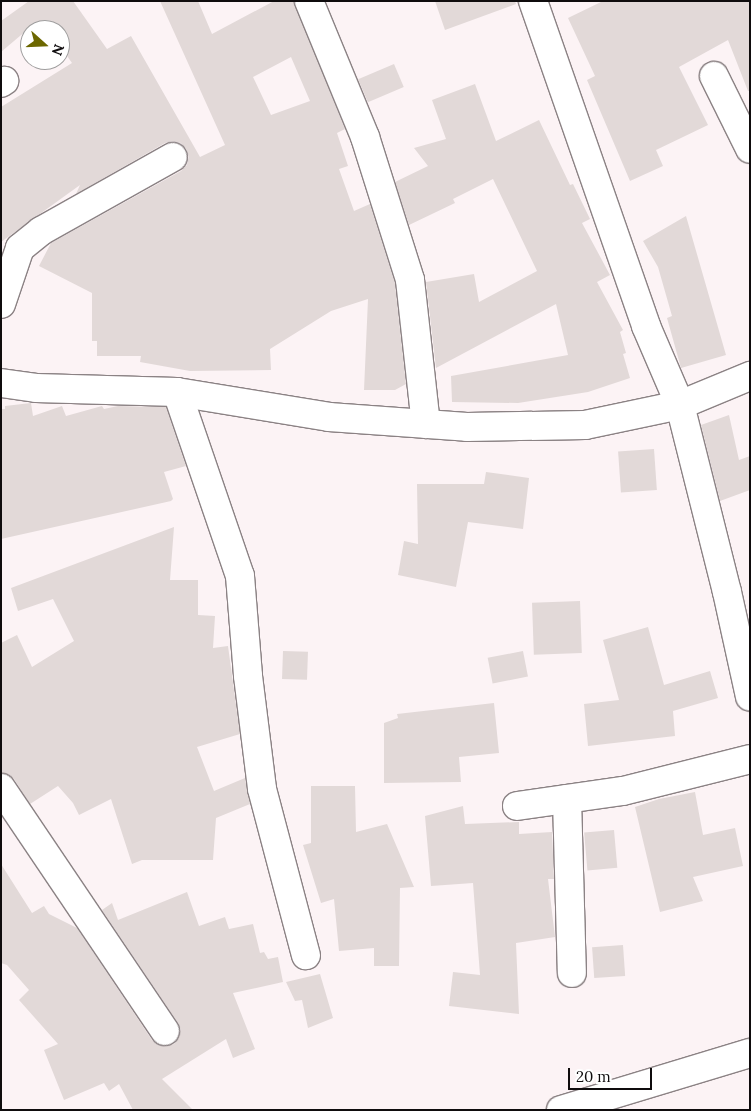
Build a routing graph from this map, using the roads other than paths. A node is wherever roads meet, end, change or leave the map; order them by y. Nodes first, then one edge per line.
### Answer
1 (309, 1) edge
2 (533, 1) edge
3 (714, 76) dead end
4 (750, 149) edge
5 (173, 157) dead end
6 (1, 304) edge
7 (750, 376) edge
8 (1, 383) edge
9 (177, 392) junction
10 (680, 405) junction
11 (426, 424) junction
12 (750, 698) edge
13 (750, 759) edge
14 (1, 788) edge
15 (567, 799) junction
16 (517, 806) dead end
17 (306, 955) dead end
18 (572, 973) dead end
19 (165, 1031) dead end
20 (750, 1053) edge
21 (562, 1110) edge

1 - 11 street
2 - 10 street
3 - 4 street
5 - 6 street
7 - 10 street
8 - 9 street
9 - 11 street
9 - 17 street
10 - 11 street
10 - 12 street
13 - 15 street
14 - 19 street
15 - 16 street
15 - 18 street
20 - 21 street

